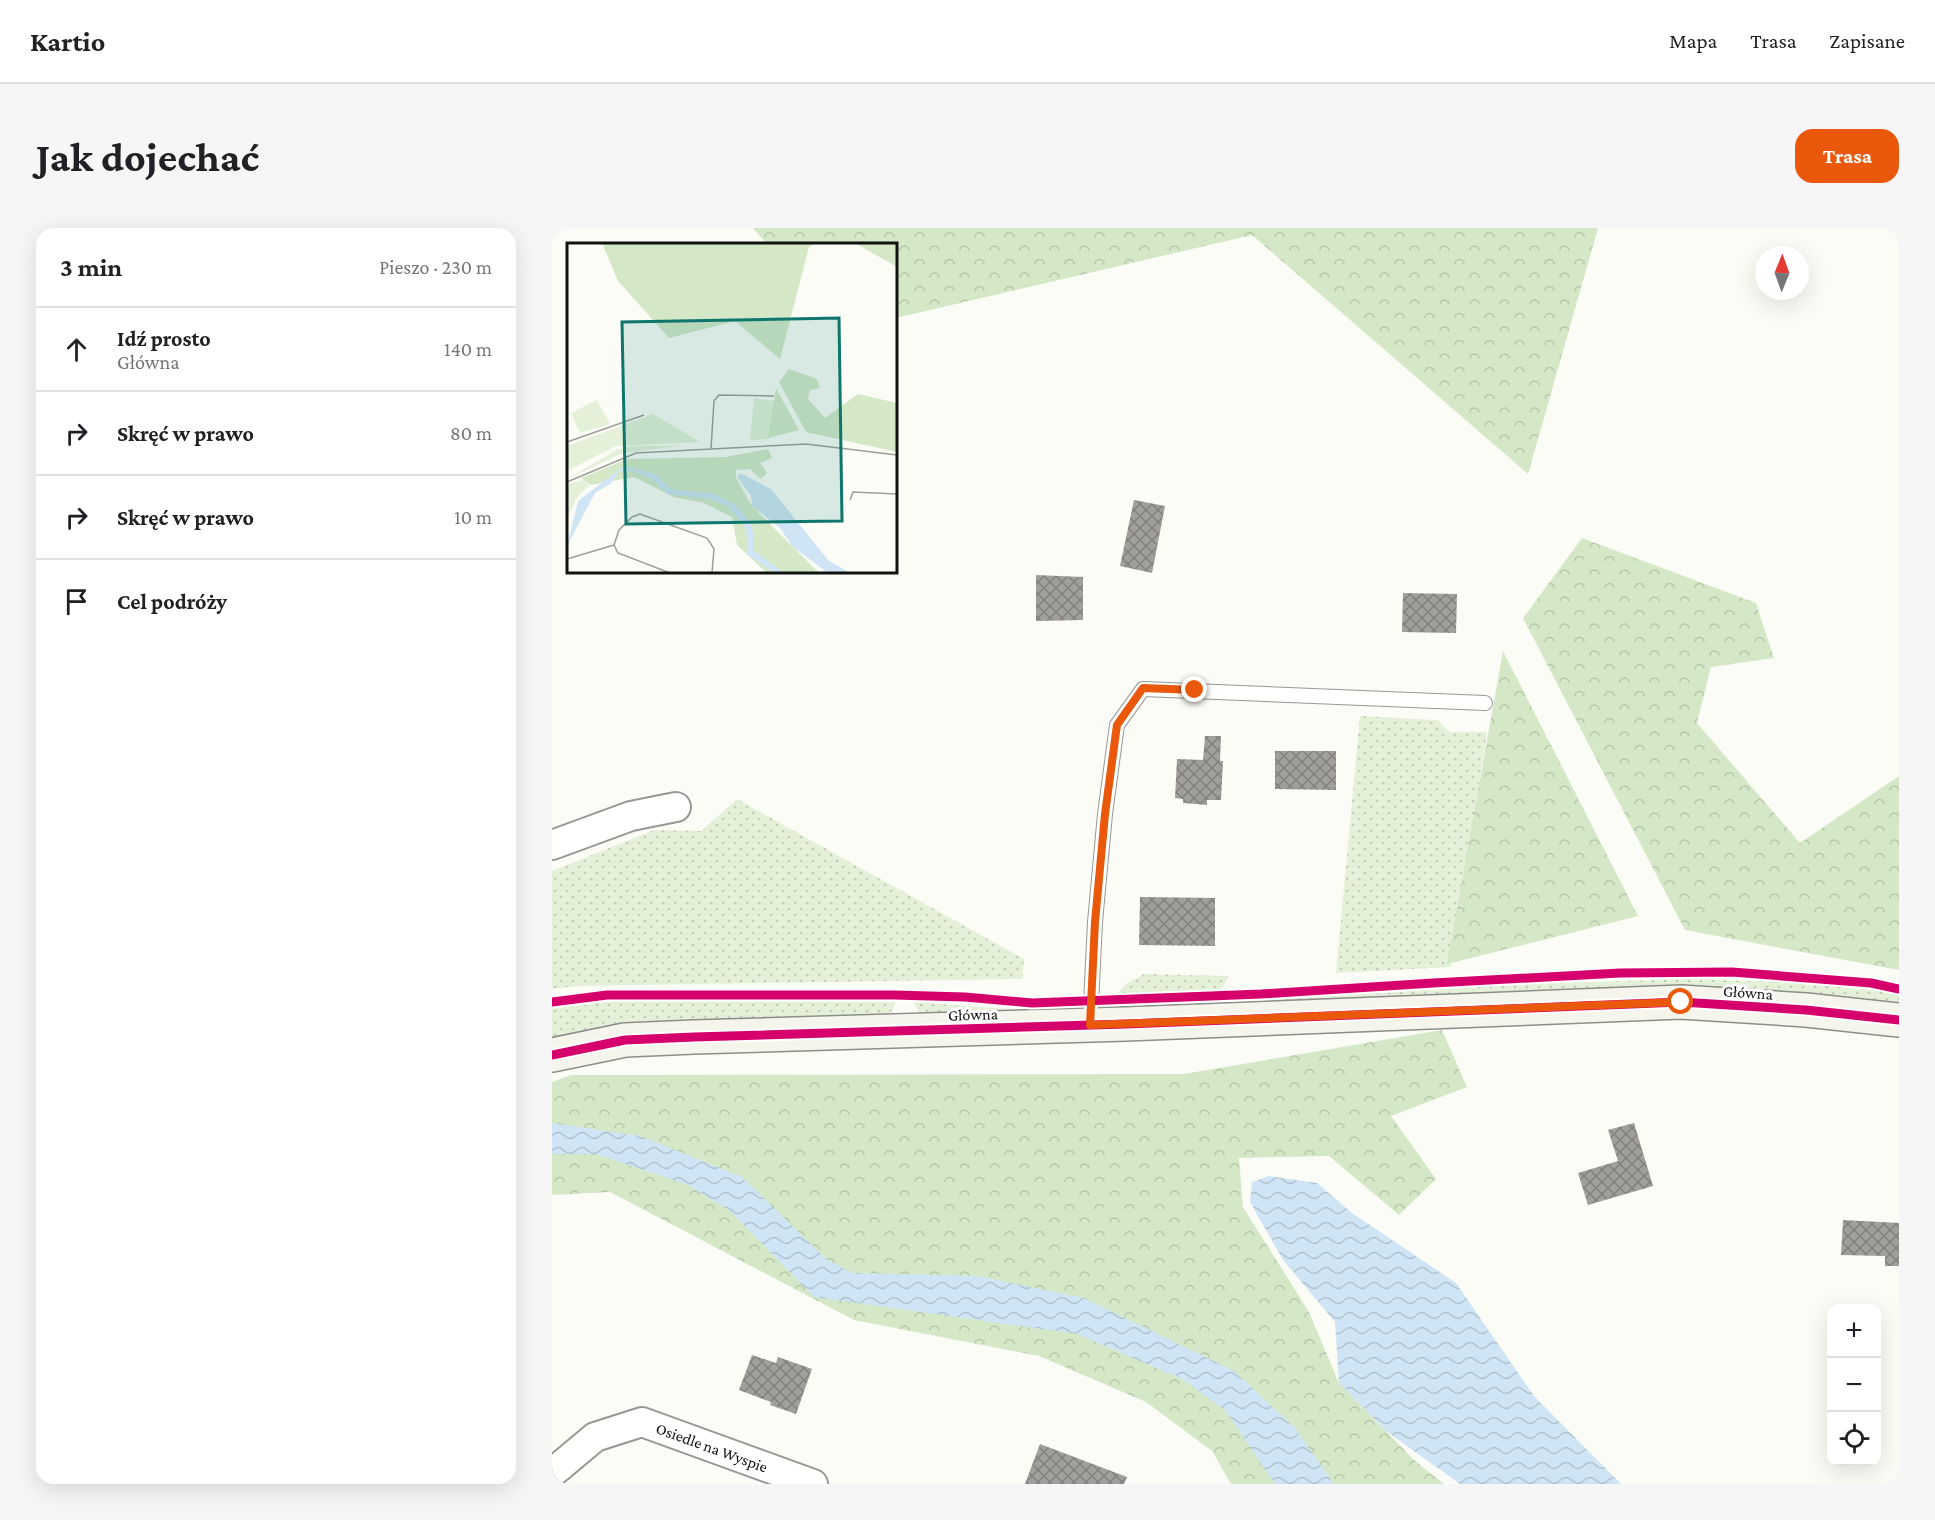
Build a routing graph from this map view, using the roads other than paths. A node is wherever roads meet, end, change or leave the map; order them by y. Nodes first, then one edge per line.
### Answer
1 (1485, 703) dead end
2 (676, 807) dead end
3 (552, 845) edge
4 (1899, 1020) edge
5 (1090, 1025) junction
6 (552, 1055) edge
7 (552, 1473) edge
8 (813, 1484) edge

1 - 5 lane
2 - 3 street
4 - 5 street, Główna
5 - 6 street, Główna
7 - 8 street, Osiedle na Wyspie

